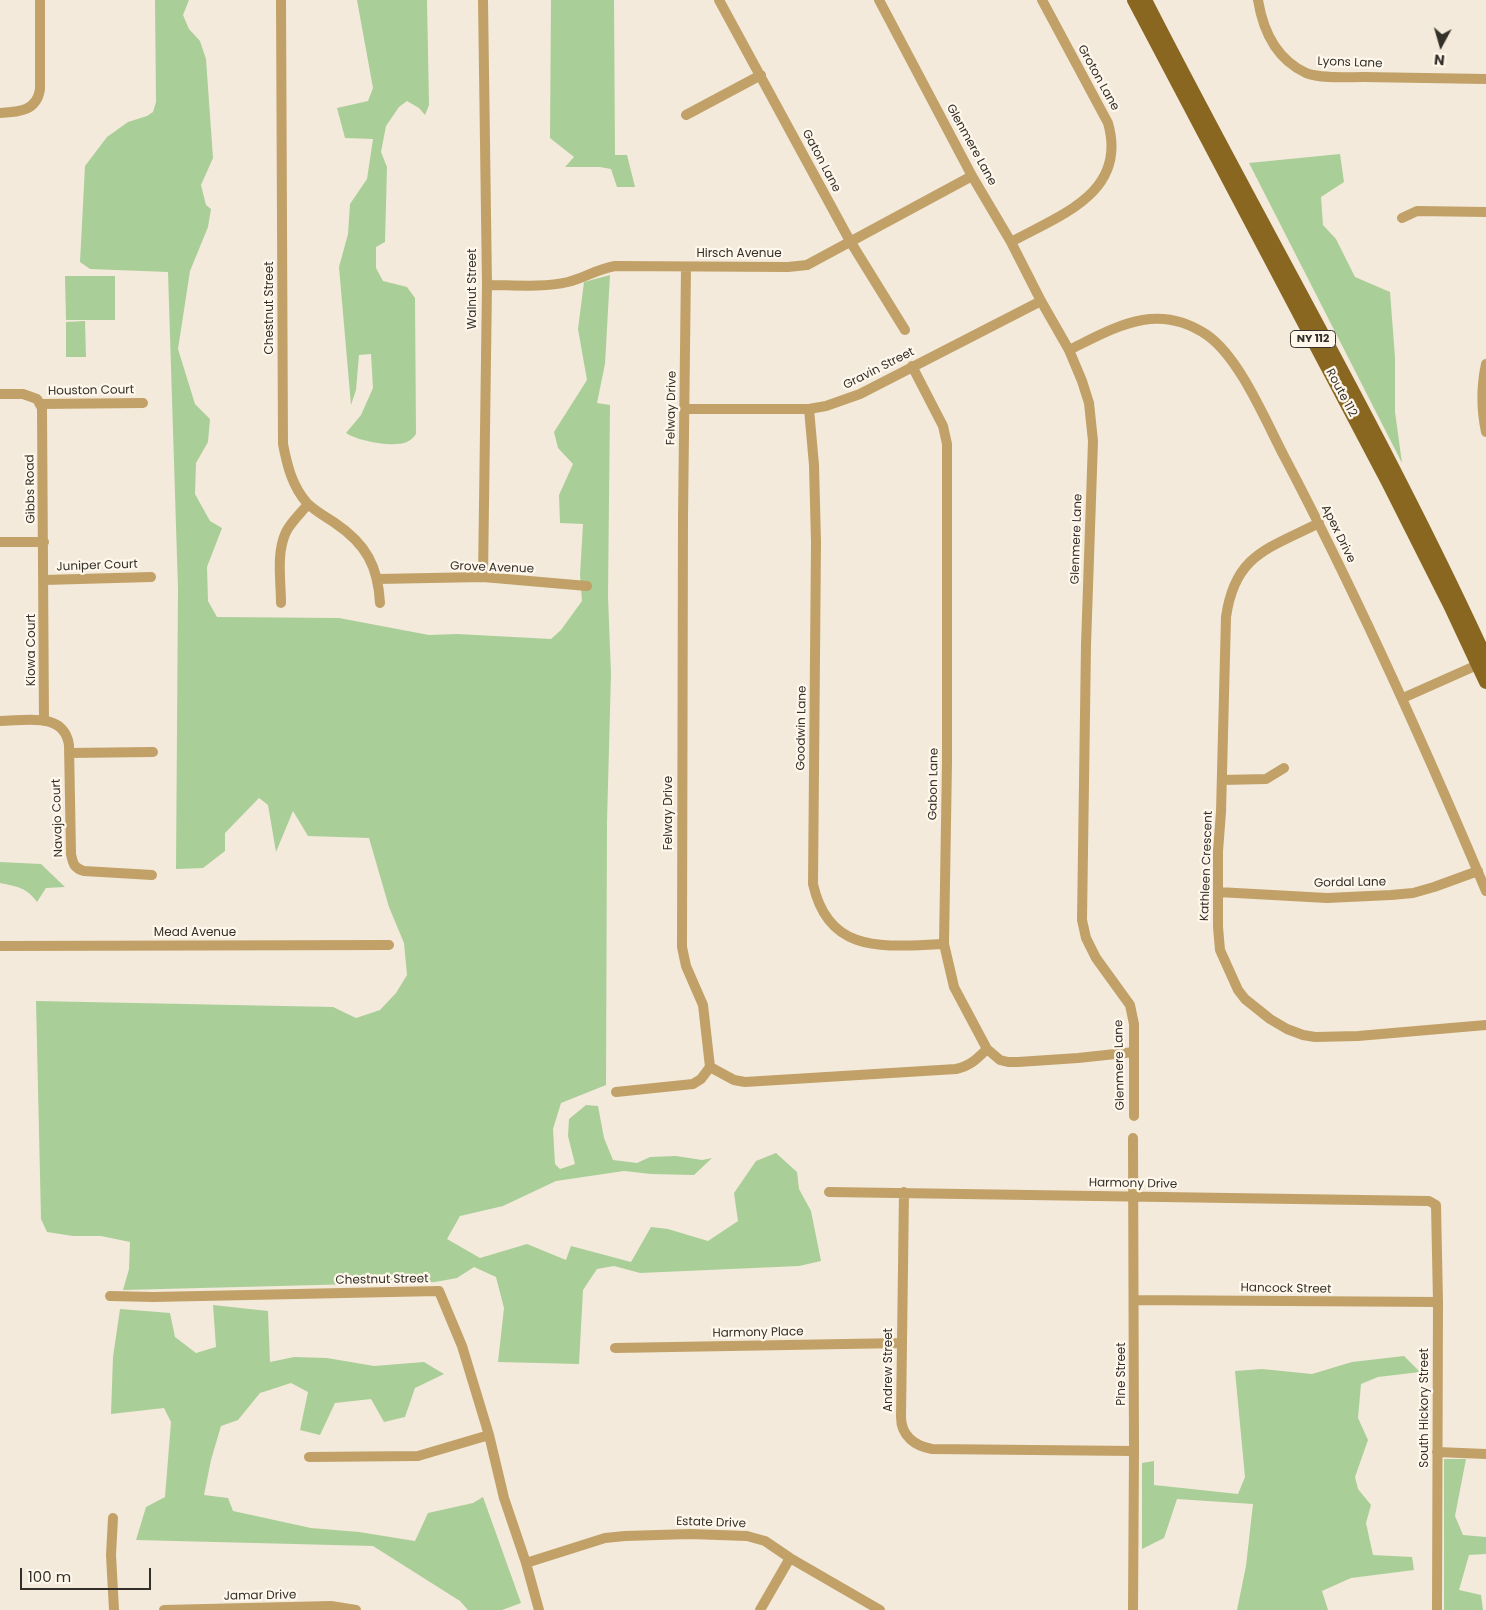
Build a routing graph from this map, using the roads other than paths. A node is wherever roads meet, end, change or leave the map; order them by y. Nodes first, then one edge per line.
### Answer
1 (40, 0) edge
2 (281, 0) edge
3 (483, 0) edge
4 (719, 0) edge
5 (879, 0) edge
6 (1042, 0) edge
7 (1134, 0) edge
8 (1145, 0) edge
9 (1258, 0) edge
10 (761, 75) junction
11 (1486, 79) edge
12 (0, 113) edge
13 (686, 115) dead end
14 (972, 176) junction
15 (1486, 212) edge
16 (1402, 218) dead end
17 (850, 241) junction
18 (1011, 242) junction
19 (686, 267) junction
20 (486, 285) junction
21 (1041, 302) junction
22 (906, 330) dead end
23 (1070, 350) junction
24 (1486, 364) edge
25 (912, 366) junction
26 (0, 394) edge
27 (38, 401) junction
28 (143, 403) dead end
29 (685, 409) junction
30 (809, 409) junction
31 (1486, 432) edge
32 (308, 504) junction
33 (1319, 523) junction
34 (0, 542) edge
35 (44, 542) junction
36 (150, 577) dead end
37 (483, 577) junction
38 (378, 579) junction
39 (44, 580) junction
40 (587, 586) dead end
41 (281, 603) dead end
42 (380, 603) dead end
43 (1483, 661) edge
44 (1486, 682) edge
45 (1403, 698) junction
46 (0, 721) edge
47 (44, 721) junction
48 (154, 752) dead end
49 (69, 754) junction
50 (1284, 768) dead end
51 (1222, 780) junction
52 (1478, 871) junction
53 (152, 875) dead end
54 (1486, 891) edge
55 (1218, 892) junction
56 (944, 944) junction
57 (389, 945) dead end
58 (0, 946) edge
59 (1486, 1025) edge
60 (987, 1049) junction
61 (1134, 1052) junction
62 (710, 1067) junction
63 (616, 1092) dead end
64 (1134, 1116) dead end
65 (1133, 1138) dead end
66 (829, 1192) dead end
67 (904, 1192) junction
68 (1134, 1197) junction
69 (1436, 1205) joint
70 (110, 1296) dead end
71 (1134, 1300) junction
72 (1438, 1302) junction
73 (902, 1343) junction
74 (615, 1348) dead end
75 (489, 1435) junction
76 (1134, 1451) junction
77 (1437, 1452) junction
78 (1486, 1454) edge
79 (309, 1457) dead end
80 (113, 1518) dead end
81 (790, 1558) junction
82 (526, 1563) junction
83 (115, 1610) edge
84 (164, 1610) edge
85 (356, 1610) edge
86 (539, 1610) edge
87 (760, 1610) edge
88 (880, 1610) edge
89 (1133, 1610) edge
90 (1437, 1610) edge

1 - 12 street
2 - 32 street, Chestnut Street
3 - 20 street, Walnut Street
4 - 10 street, Gaton Lane
5 - 14 street, Glenmere Lane
6 - 18 street, Groton Lane
7 - 43 main road, Route 112 / NY 112
8 - 43 main road, Route 112 / NY 112
9 - 11 street, Lyons Lane
10 - 13 street
10 - 17 street, Gaton Lane
14 - 17 street, Hirsch Avenue
14 - 18 street, Glenmere Lane
15 - 16 street
17 - 19 street, Hirsch Avenue
17 - 22 street, Gaton Lane
18 - 21 street, Glenmere Lane
19 - 20 street, Hirsch Avenue
19 - 29 street, Felway Drive
20 - 37 street, Walnut Street
21 - 23 street, Glenmere Lane
21 - 25 street, Gravin Street
23 - 33 street, Apex Drive
23 - 61 street, Glenmere Lane
24 - 31 street
25 - 30 street, Gravin Street
25 - 56 street, Gabon Lane
26 - 27 street, Houston Court
27 - 28 street, Houston Court
27 - 35 street, Gibbs Road
29 - 30 street, Gravin Street
29 - 62 street, Felway Drive
30 - 56 street, Goodwin Lane
32 - 38 street, Chestnut Street
32 - 41 street
33 - 45 street, Apex Drive
33 - 51 street, Kathleen Crescent
34 - 35 street
35 - 39 street, Gibbs Road
36 - 39 street, Juniper Court
37 - 38 street, Grove Avenue
37 - 40 street, Grove Avenue
38 - 42 street, Chestnut Street
39 - 47 street, Kiowa Court
43 - 44 main road, Route 112 / NY 112
43 - 45 street
45 - 52 street, Apex Drive
46 - 47 street
47 - 49 street, Navajo Court
48 - 49 street
49 - 53 street, Navajo Court
50 - 51 street
51 - 55 street, Kathleen Crescent
52 - 54 street, Apex Drive
52 - 55 street, Gordal Lane
55 - 59 street, Kathleen Crescent
56 - 60 street, Gabon Lane
57 - 58 street, Mead Avenue
60 - 61 street
60 - 62 street
61 - 64 street, Glenmere Lane
62 - 63 street
65 - 68 street, Pine Street
66 - 67 street, Harmony Drive
67 - 68 street, Harmony Drive
67 - 73 street, Andrew Street
68 - 69 street, Harmony Drive
68 - 71 street, Pine Street
69 - 72 street, South Hickory Street
70 - 75 street, Chestnut Street
71 - 72 street, Hancock Street
71 - 76 street, Pine Street
72 - 77 street, South Hickory Street
73 - 74 street, Harmony Place
73 - 76 street, Andrew Street
75 - 79 street
75 - 82 street, Chestnut Street
76 - 89 street, Pine Street
77 - 78 street
77 - 90 street, South Hickory Street
80 - 83 street
81 - 82 street, Estate Drive
81 - 87 street
81 - 88 street, Estate Drive
82 - 86 street, Chestnut Street
84 - 85 street, Jamar Drive

